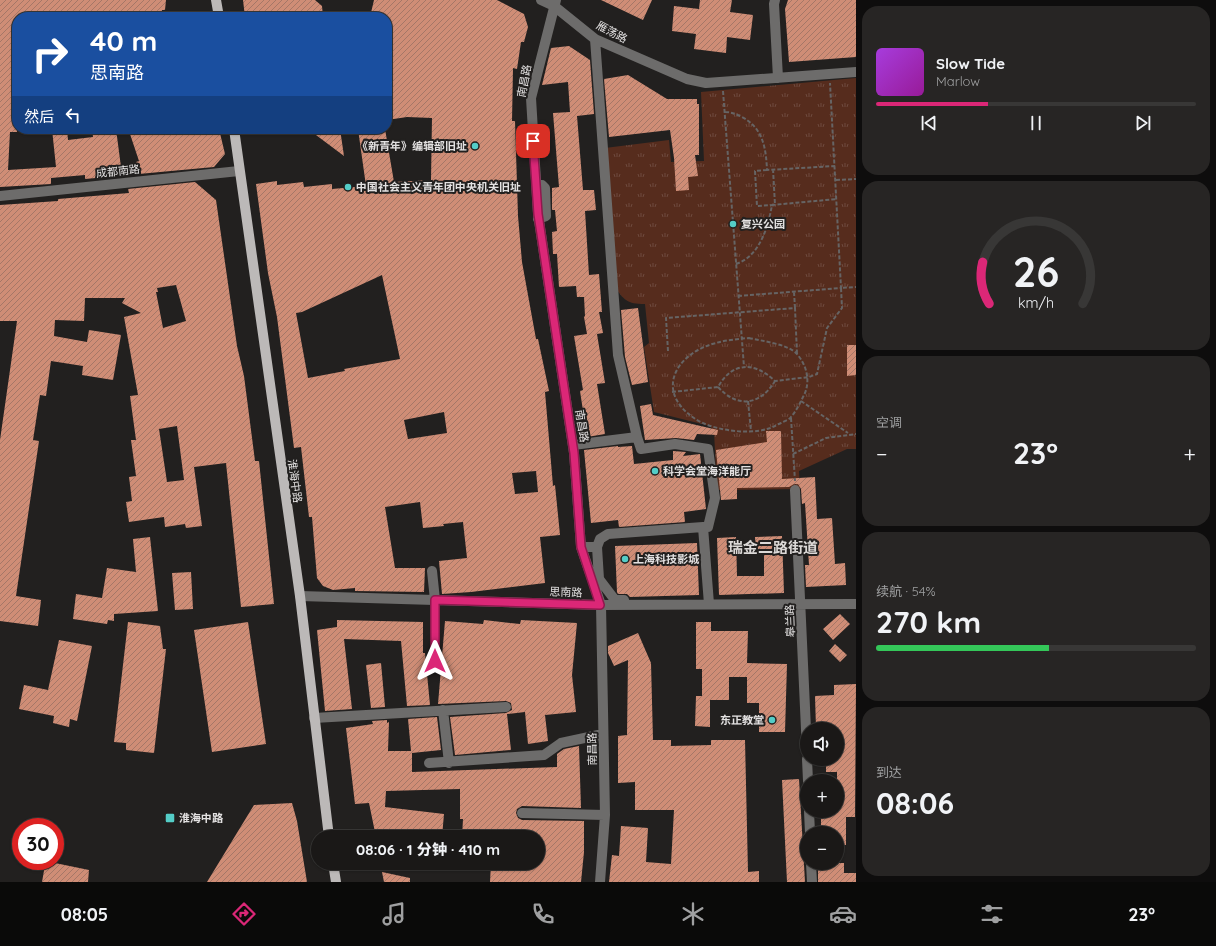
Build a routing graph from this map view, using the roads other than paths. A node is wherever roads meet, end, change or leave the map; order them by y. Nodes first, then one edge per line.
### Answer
1 (216, 0) edge
2 (541, 0) edge
3 (776, 0) edge
4 (555, 3) edge
5 (218, 12) edge
6 (595, 39) junction
7 (856, 72) edge
8 (778, 78) junction
9 (235, 134) edge
10 (239, 171) junction
11 (0, 196) edge
12 (637, 437) junction
13 (573, 446) junction
14 (795, 490) road end
15 (703, 527) junction
16 (581, 547) junction
17 (598, 547) junction
18 (432, 571) dead end
19 (300, 596) junction
20 (435, 600) junction
21 (709, 601) junction
22 (856, 604) edge
23 (600, 605) junction
24 (802, 605) junction
25 (435, 661) dead end
26 (506, 707) dead end
27 (444, 710) junction
28 (314, 718) junction
29 (806, 722) edge
30 (603, 734) junction
31 (449, 762) junction
32 (429, 763) dead end
33 (522, 813) dead end
34 (605, 815) junction
35 (328, 830) edge
36 (334, 870) edge
37 (811, 870) edge
38 (336, 882) edge
39 (600, 882) edge
40 (812, 882) edge

1 - 5 main road
2 - 4 street, 雁荡路
3 - 8 street
4 - 6 street, 雁荡路
4 - 13 street, 南昌路
6 - 8 street, 雁荡路
6 - 12 street
7 - 8 street, 雁荡路
9 - 10 main road, 淮海中路
10 - 11 street, 成都南路
10 - 19 main road, 淮海中路
12 - 13 street
12 - 15 street
13 - 16 street, 南昌路
14 - 24 street, 皋兰路
15 - 17 street
15 - 21 street
16 - 17 street
16 - 23 street, 南昌路
17 - 21 street
18 - 20 street
19 - 20 street, 思南路
19 - 28 main road, 淮海中路
20 - 23 street, 思南路
20 - 25 street
21 - 23 street, 思南路
21 - 24 street, 思南路
22 - 24 street, 思南路
23 - 30 street, 南昌路
24 - 29 street, 皋兰路
26 - 27 street
27 - 28 street
27 - 31 street
28 - 35 main road, 淮海中路
30 - 31 street
30 - 34 street, 南昌路
31 - 32 street
33 - 34 street
34 - 39 street, 南昌路
36 - 38 main road
37 - 40 street

